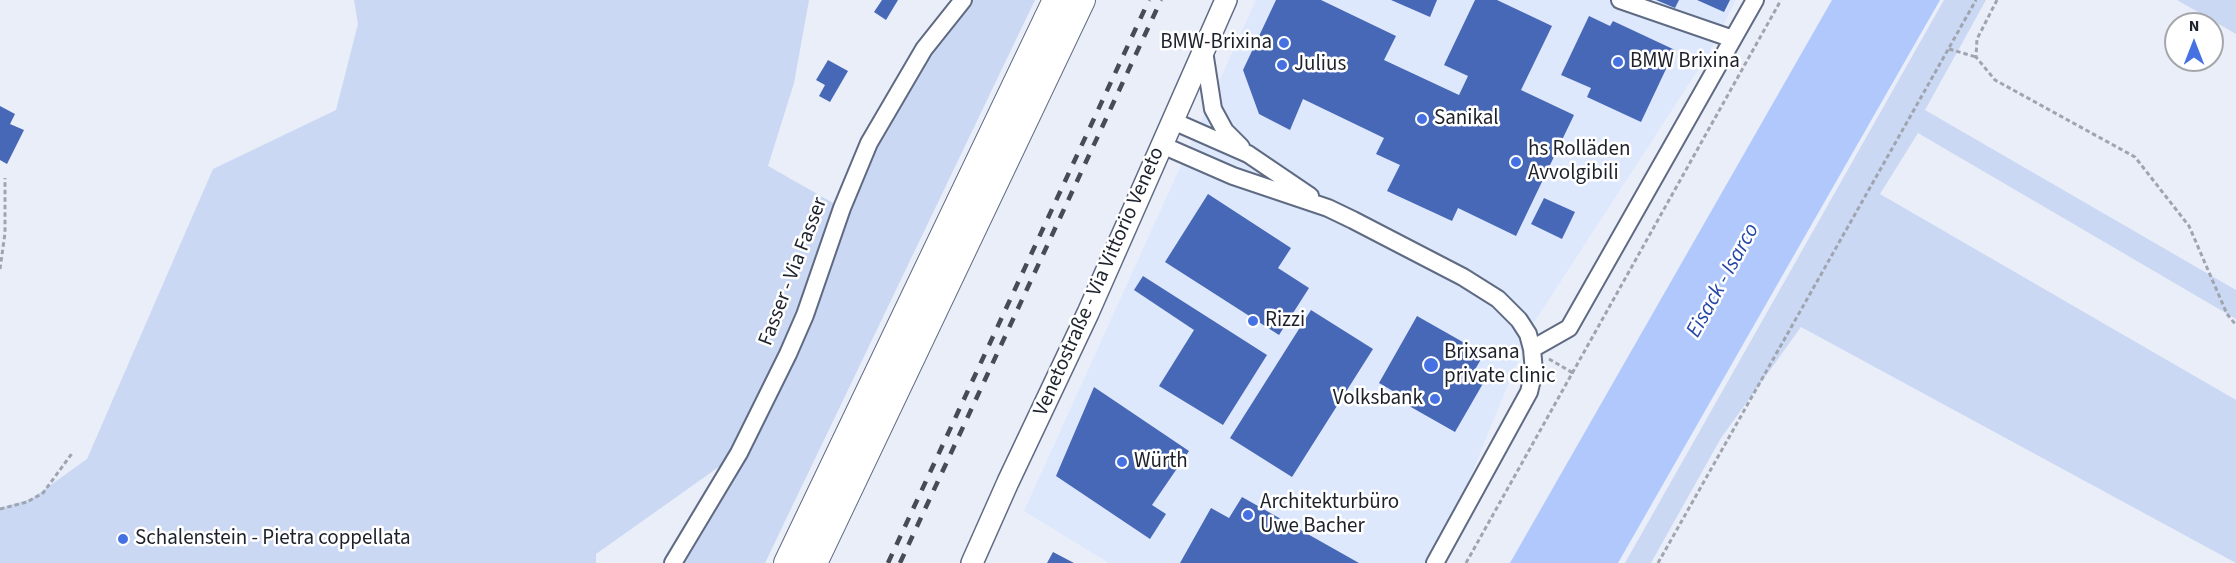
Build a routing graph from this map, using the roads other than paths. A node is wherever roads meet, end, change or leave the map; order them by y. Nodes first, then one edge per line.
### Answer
1 (963, 0) edge
2 (1056, 0) edge
3 (1082, 0) edge
4 (1226, 0) edge
5 (1620, 0) edge
6 (1755, 0) edge
7 (1733, 39) junction
8 (1204, 51) junction
9 (1173, 121) junction
10 (1162, 144) junction
11 (1248, 154) junction
12 (1328, 208) junction
13 (1532, 349) junction
14 (673, 563) edge
15 (787, 563) edge
16 (814, 563) edge
17 (972, 563) edge
18 (1436, 563) edge

1 - 14 street, Fasser - Via Fasser
2 - 15 highway
3 - 16 highway
4 - 8 main road, Venetostraße - Via Vittorio Veneto
5 - 7 street
6 - 7 street
7 - 13 street
8 - 9 main road, Venetostraße - Via Vittorio Veneto
8 - 11 street
9 - 10 main road, Venetostraße - Via Vittorio Veneto
9 - 11 street
10 - 12 street
10 - 17 main road, Venetostraße - Via Vittorio Veneto
11 - 12 street
12 - 13 street
13 - 18 street

